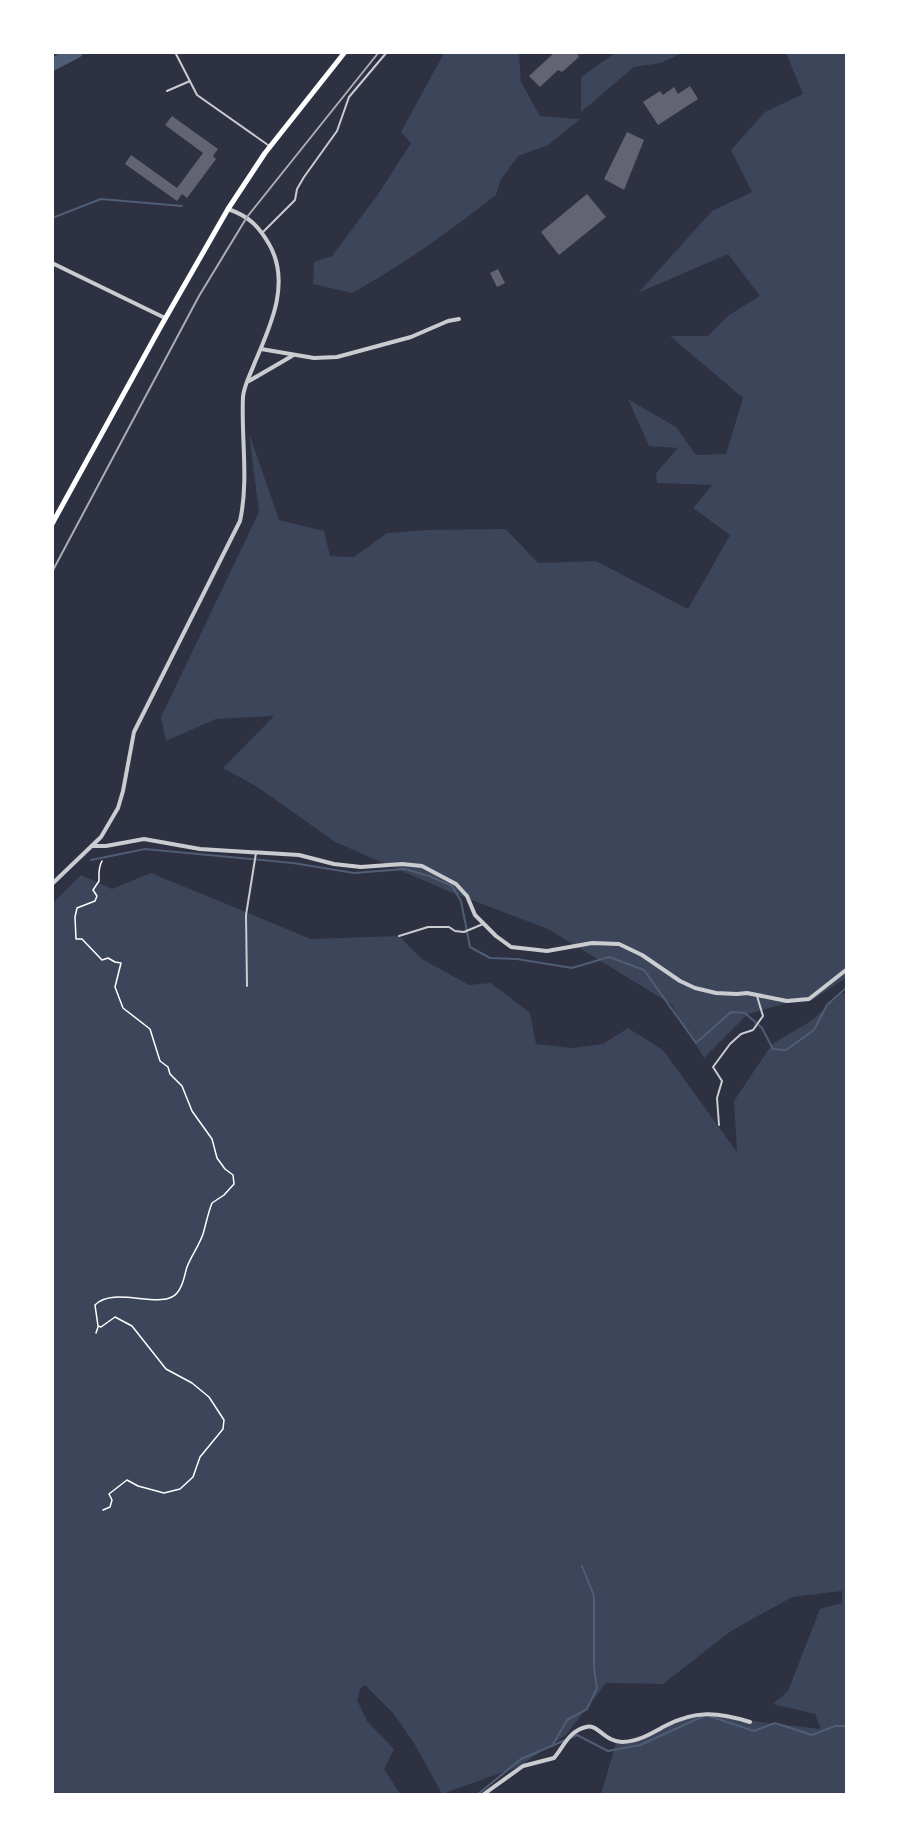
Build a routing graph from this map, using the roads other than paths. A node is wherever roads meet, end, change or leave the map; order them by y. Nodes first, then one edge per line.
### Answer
1 (175, 52) edge
2 (345, 52) edge
3 (387, 52) edge
4 (190, 81) junction
5 (167, 91) dead end
6 (270, 147) junction
7 (228, 209) junction
8 (262, 233) junction
9 (52, 263) edge
10 (165, 318) junction
11 (459, 319) dead end
12 (261, 349) junction
13 (292, 356) junction
14 (247, 381) junction
15 (52, 524) edge
16 (92, 846) junction
17 (255, 855) junction
18 (52, 884) edge
19 (483, 924) junction
20 (399, 936) dead end
21 (846, 970) edge
22 (247, 986) dead end
23 (756, 994) junction
24 (719, 1125) dead end
25 (750, 1722) dead end
26 (484, 1794) edge

1 - 4 lane
2 - 6 main road
3 - 8 lane
4 - 5 lane
4 - 6 lane
6 - 7 main road
7 - 8 street
7 - 10 main road
8 - 12 street
9 - 10 street
10 - 15 main road
11 - 13 street
12 - 13 street
12 - 14 street
13 - 14 street
14 - 16 street
16 - 17 street
16 - 18 street
17 - 19 street
17 - 22 lane
19 - 20 lane
19 - 23 street
21 - 23 street
23 - 24 lane
25 - 26 street

